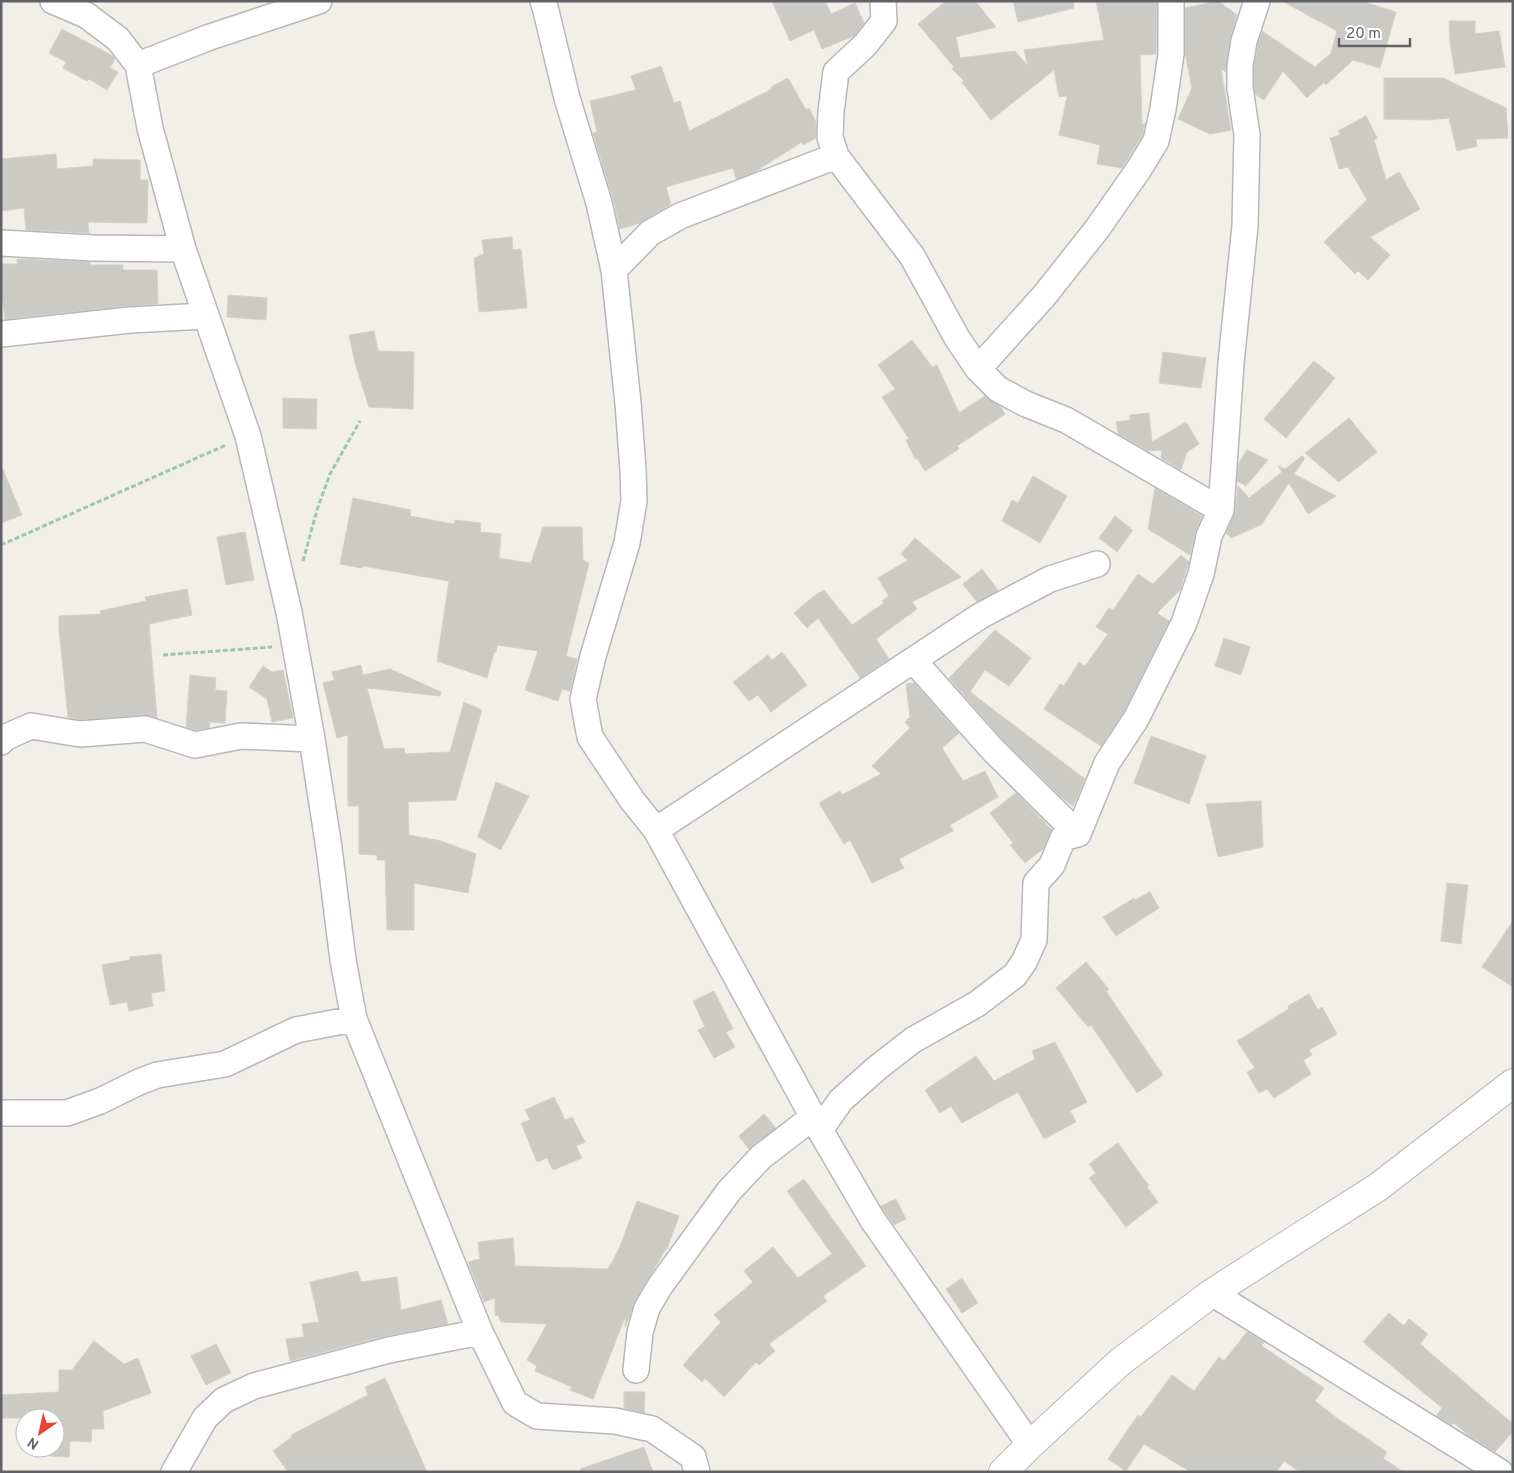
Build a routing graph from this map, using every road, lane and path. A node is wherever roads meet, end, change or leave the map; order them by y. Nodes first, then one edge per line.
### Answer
1 (53, 1) edge
2 (319, 1) edge
3 (883, 1) edge
4 (1171, 1) edge
5 (1257, 1) edge
6 (550, 4) edge
7 (138, 64) junction
8 (836, 156) junction
9 (1, 243) edge
10 (183, 249) junction
11 (614, 270) junction
12 (205, 316) junction
13 (1, 334) edge
14 (978, 369) junction
15 (360, 421) dead end
16 (248, 436) junction
17 (1221, 510) junction
18 (1, 544) edge
19 (1097, 564) dead end
20 (300, 569) dead end
21 (295, 645) junction
22 (164, 655) dead end
23 (913, 660) junction
24 (2, 735) edge
25 (312, 739) junction
26 (656, 830) junction
27 (1078, 834) junction
28 (354, 1019) junction
29 (1513, 1083) edge
30 (1, 1112) edge
31 (817, 1123) junction
32 (1212, 1293) junction
33 (480, 1332) junction
34 (636, 1370) dead end
35 (1030, 1445) junction
36 (174, 1472) edge
37 (697, 1472) edge
38 (1003, 1472) edge
39 (1500, 1472) edge

1 - 7 street
2 - 7 street
3 - 8 street
4 - 14 street
5 - 17 street
6 - 11 street
7 - 10 street
8 - 11 street
8 - 14 street
9 - 10 street
10 - 12 street
11 - 26 street
12 - 13 street
12 - 16 street
14 - 17 street
15 - 20 path
16 - 18 path
16 - 21 street
17 - 27 street
19 - 23 street
21 - 22 path
21 - 25 street
23 - 26 street
23 - 27 street
24 - 25 street
25 - 28 street
26 - 31 street
27 - 31 street
28 - 30 street
28 - 33 street
29 - 32 street
31 - 34 street
31 - 35 street
32 - 35 street
32 - 39 street
33 - 36 street
33 - 37 street
35 - 38 street

